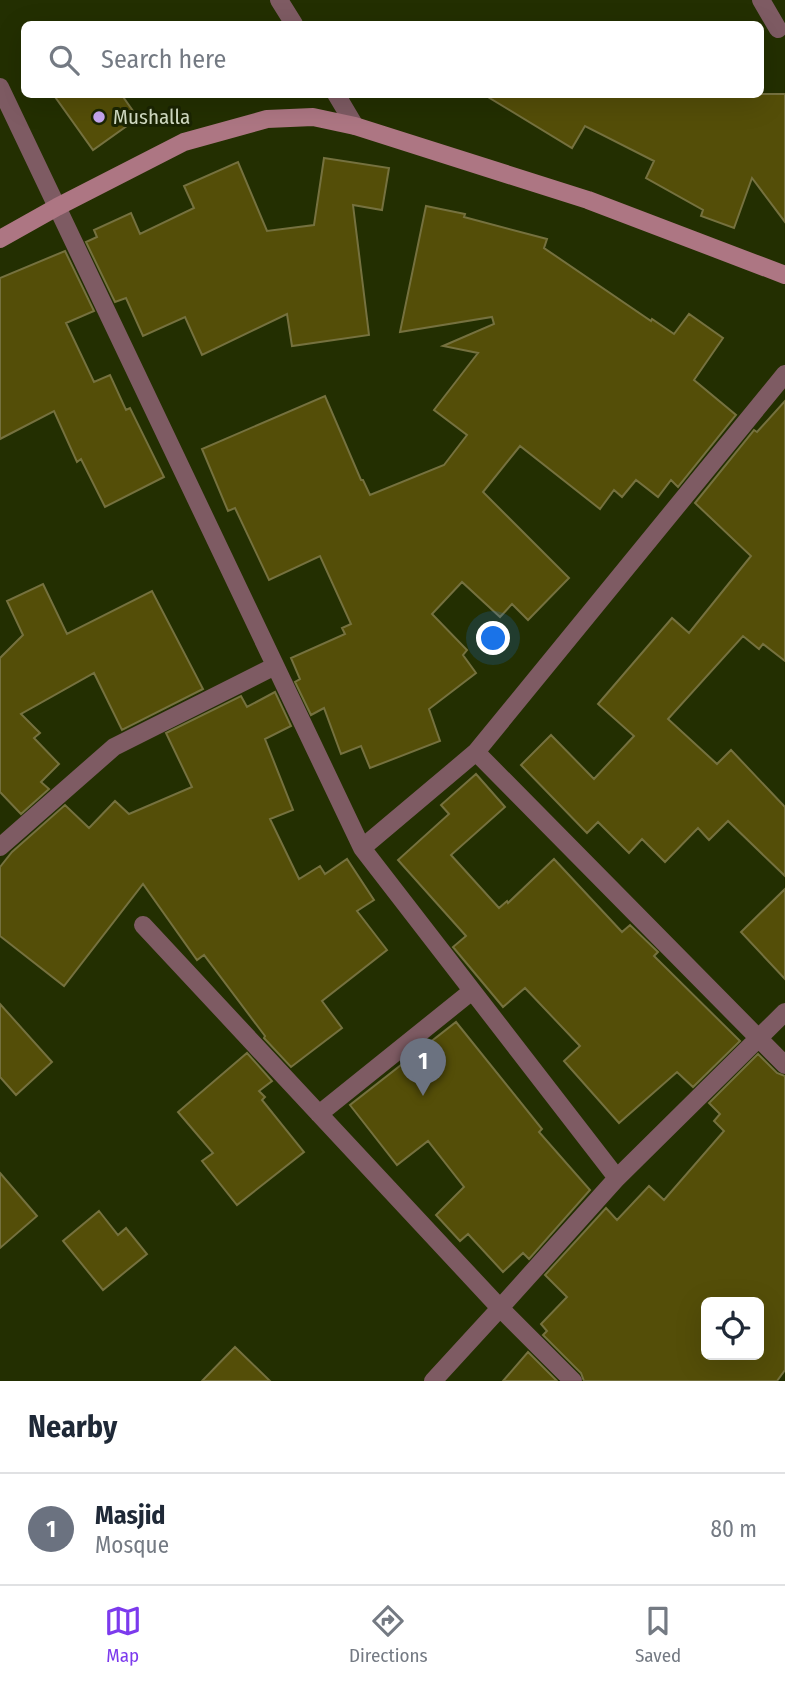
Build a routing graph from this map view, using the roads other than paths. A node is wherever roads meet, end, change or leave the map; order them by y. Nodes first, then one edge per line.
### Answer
1 (279, 0) edge
2 (761, 0) edge
3 (292, 21) edge
4 (778, 29) dead end
5 (0, 88) edge
6 (338, 98) edge
7 (355, 127) junction
8 (57, 207) junction
9 (0, 239) edge
10 (785, 275) edge
11 (785, 374) edge
12 (275, 666) junction
13 (476, 752) junction
14 (0, 847) edge
15 (362, 848) junction
16 (143, 925) dead end
17 (472, 991) junction
18 (785, 1012) edge
19 (760, 1038) junction
20 (785, 1065) edge
21 (319, 1114) junction
22 (617, 1178) junction
23 (500, 1308) junction
24 (433, 1381) edge
25 (573, 1381) edge

1 - 3 street
2 - 4 street
5 - 8 street
6 - 7 street
7 - 8 street
7 - 10 street
8 - 9 street
8 - 12 street
11 - 13 street
12 - 14 street
12 - 15 street
13 - 15 street
13 - 19 street
15 - 17 street
16 - 21 street
17 - 21 street
17 - 22 street
18 - 19 street
19 - 20 street
19 - 22 street
21 - 23 street
22 - 23 street
23 - 24 street
23 - 25 street

